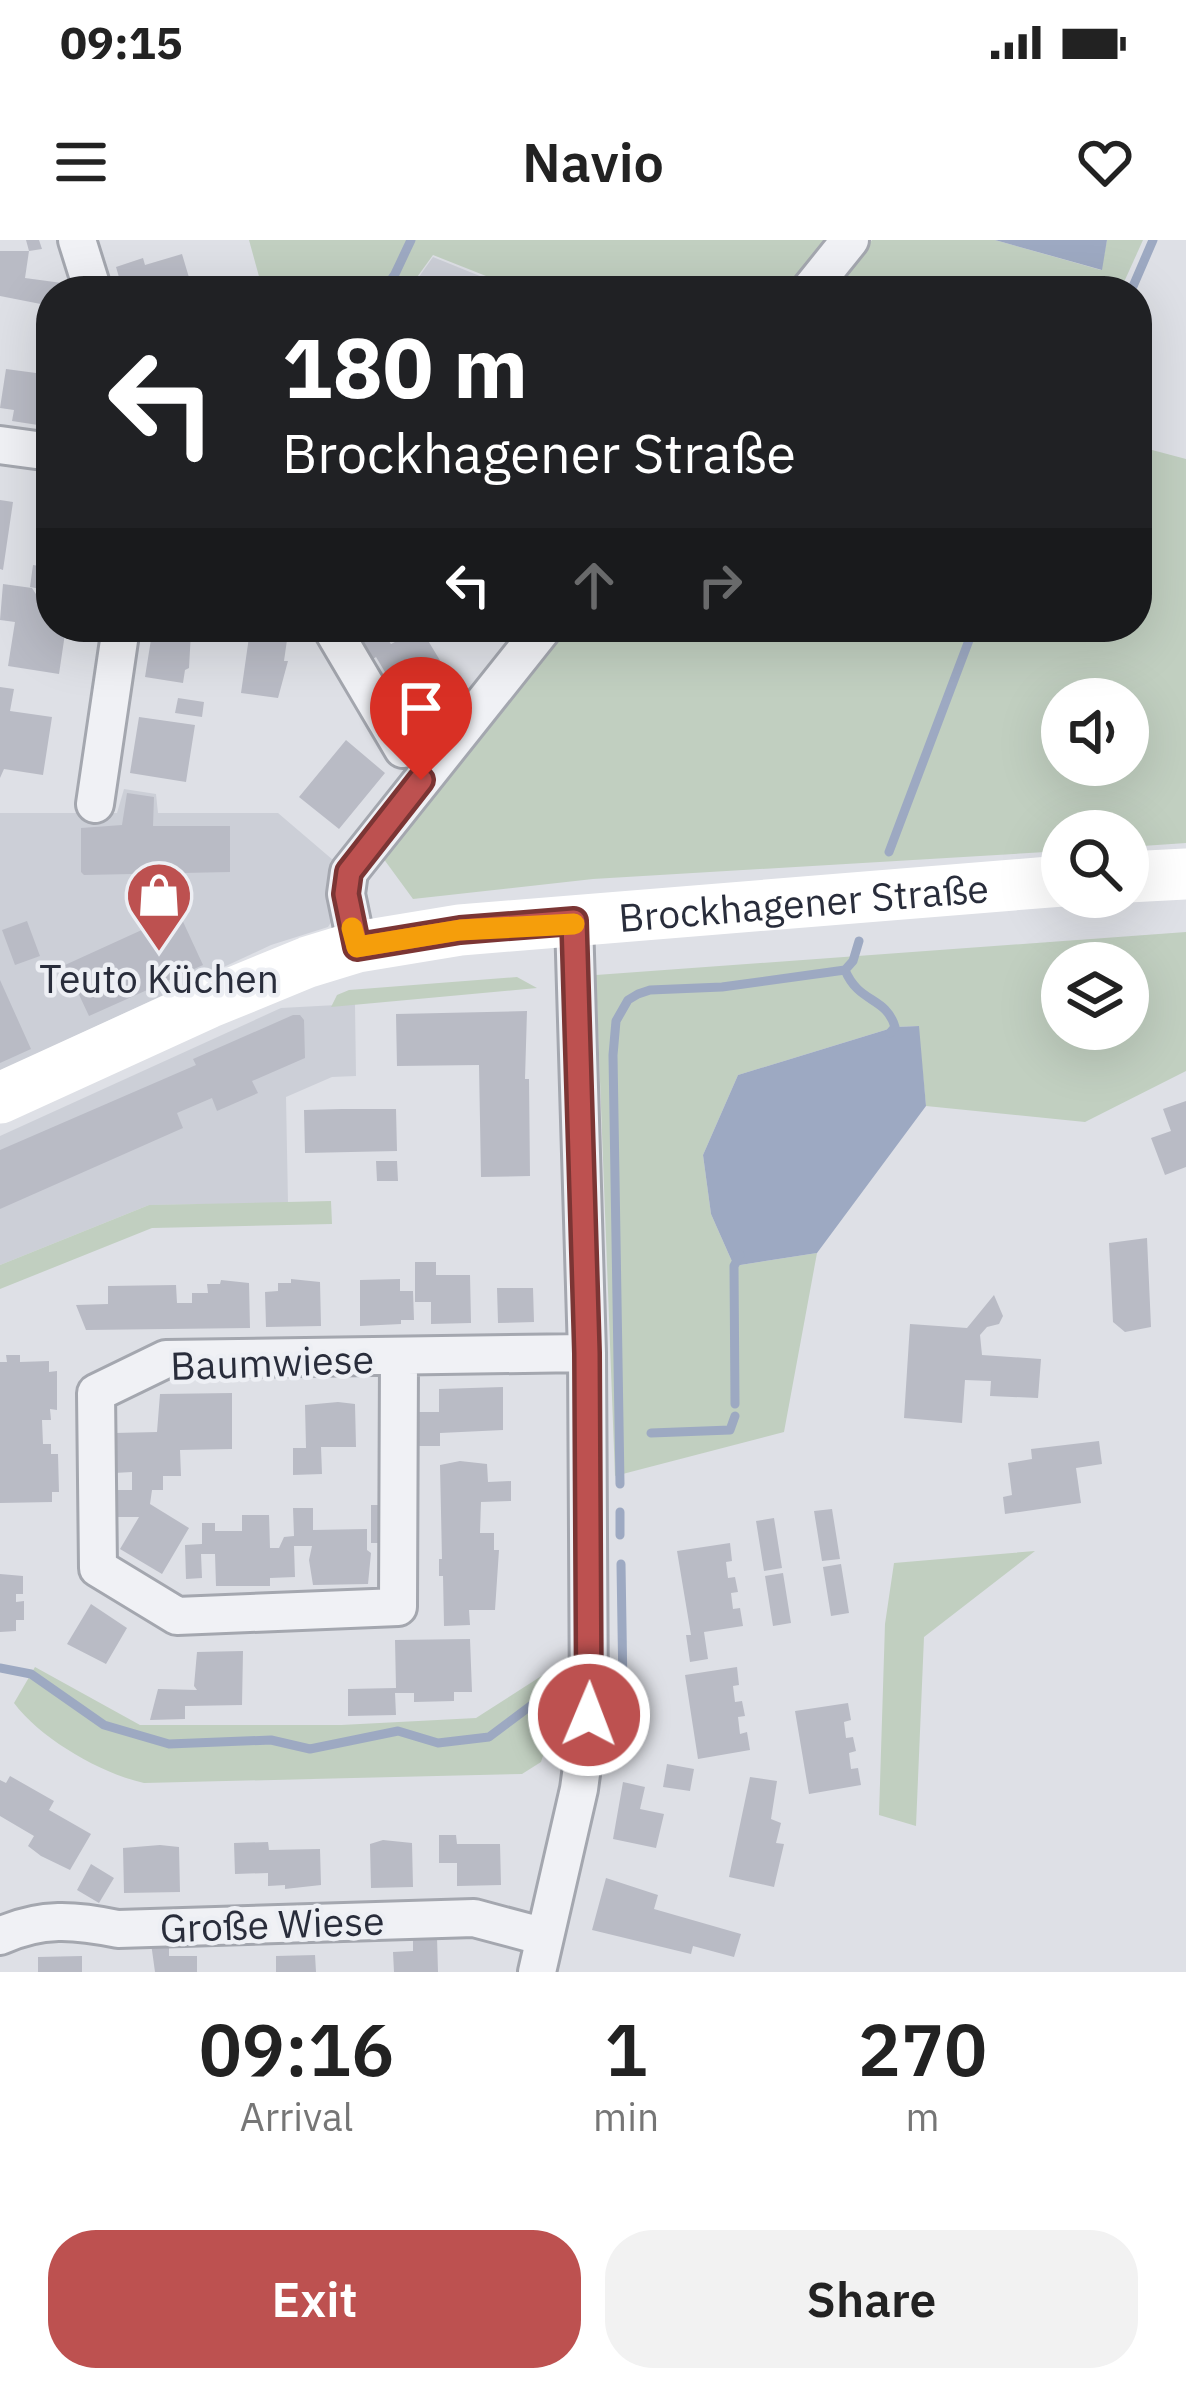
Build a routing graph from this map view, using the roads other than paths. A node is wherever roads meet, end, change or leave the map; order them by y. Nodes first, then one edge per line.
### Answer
1 (77, 240) edge
2 (850, 240) edge
3 (88, 276) edge
4 (821, 276) edge
5 (0, 445) edge
6 (36, 450) edge
7 (119, 642) edge
8 (341, 642) edge
9 (532, 642) edge
10 (403, 748) dead end
11 (95, 804) dead end
12 (1186, 874) edge
13 (1149, 876) edge
14 (1041, 883) edge
15 (574, 921) junction
16 (357, 947) junction
17 (0, 1098) edge
18 (587, 1353) junction
19 (399, 1359) junction
20 (0, 1936) edge
21 (541, 1954) edge

1 - 3 street
2 - 4 street
5 - 6 street
7 - 11 street
8 - 10 street
9 - 16 street
12 - 13 main road
14 - 15 main road, Brockhagener Straße
15 - 16 main road, Brockhagener Straße
15 - 18 street
16 - 17 main road, Brockhagener Straße
18 - 19 street, Baumwiese
18 - 21 street
19 - 19 street, Baumwiese
20 - 21 street, Große Wiese

